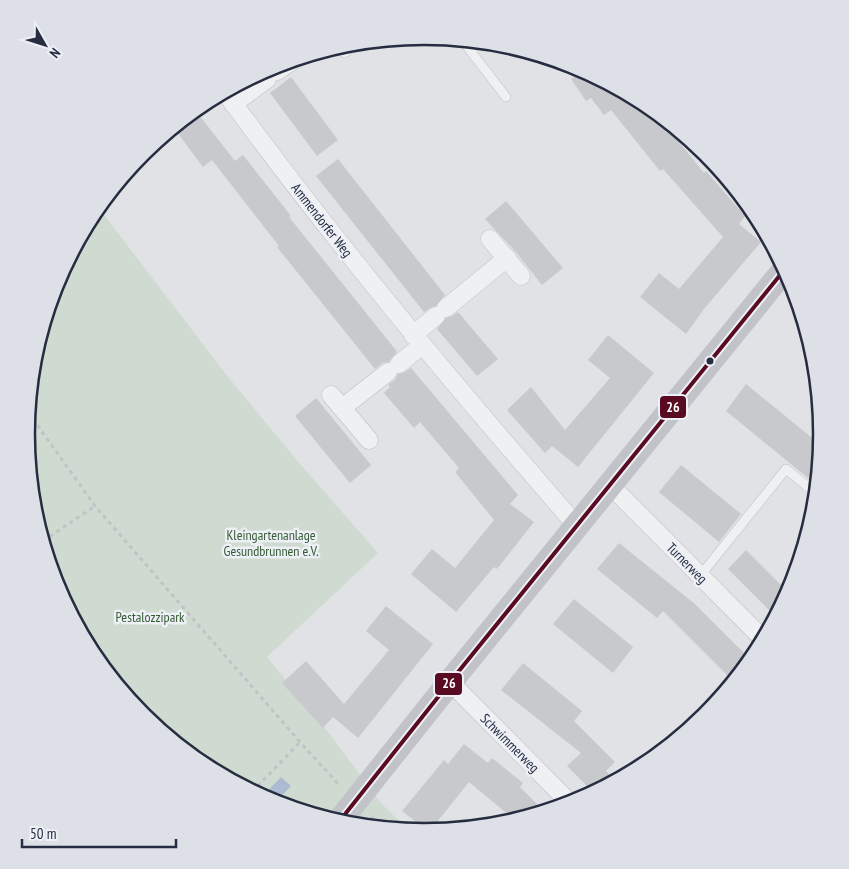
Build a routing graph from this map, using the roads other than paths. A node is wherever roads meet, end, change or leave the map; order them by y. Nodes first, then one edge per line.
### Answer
1 (468, 47) edge
2 (259, 82) edge
3 (506, 97) dead end
4 (229, 98) edge
5 (490, 239) dead end
6 (507, 258) junction
7 (780, 275) edge
8 (521, 276) dead end
9 (417, 340) junction
10 (369, 440) dead end
11 (811, 483) edge
12 (610, 485) junction
13 (577, 526) junction
14 (700, 576) junction
15 (758, 634) edge
16 (450, 682) junction
17 (564, 798) edge
18 (343, 816) edge

1 - 3 lane
2 - 4 street, Ammendorfer Weg
4 - 9 street, Ammendorfer Weg
5 - 6 street
6 - 8 street
6 - 9 street
7 - 12 street
9 - 10 street
9 - 13 street, Ammendorfer Weg
11 - 14 lane
12 - 13 street
12 - 14 street, Turnerweg
13 - 16 street
14 - 15 street, Turnerweg
16 - 17 street, Schwimmerweg
16 - 18 street

